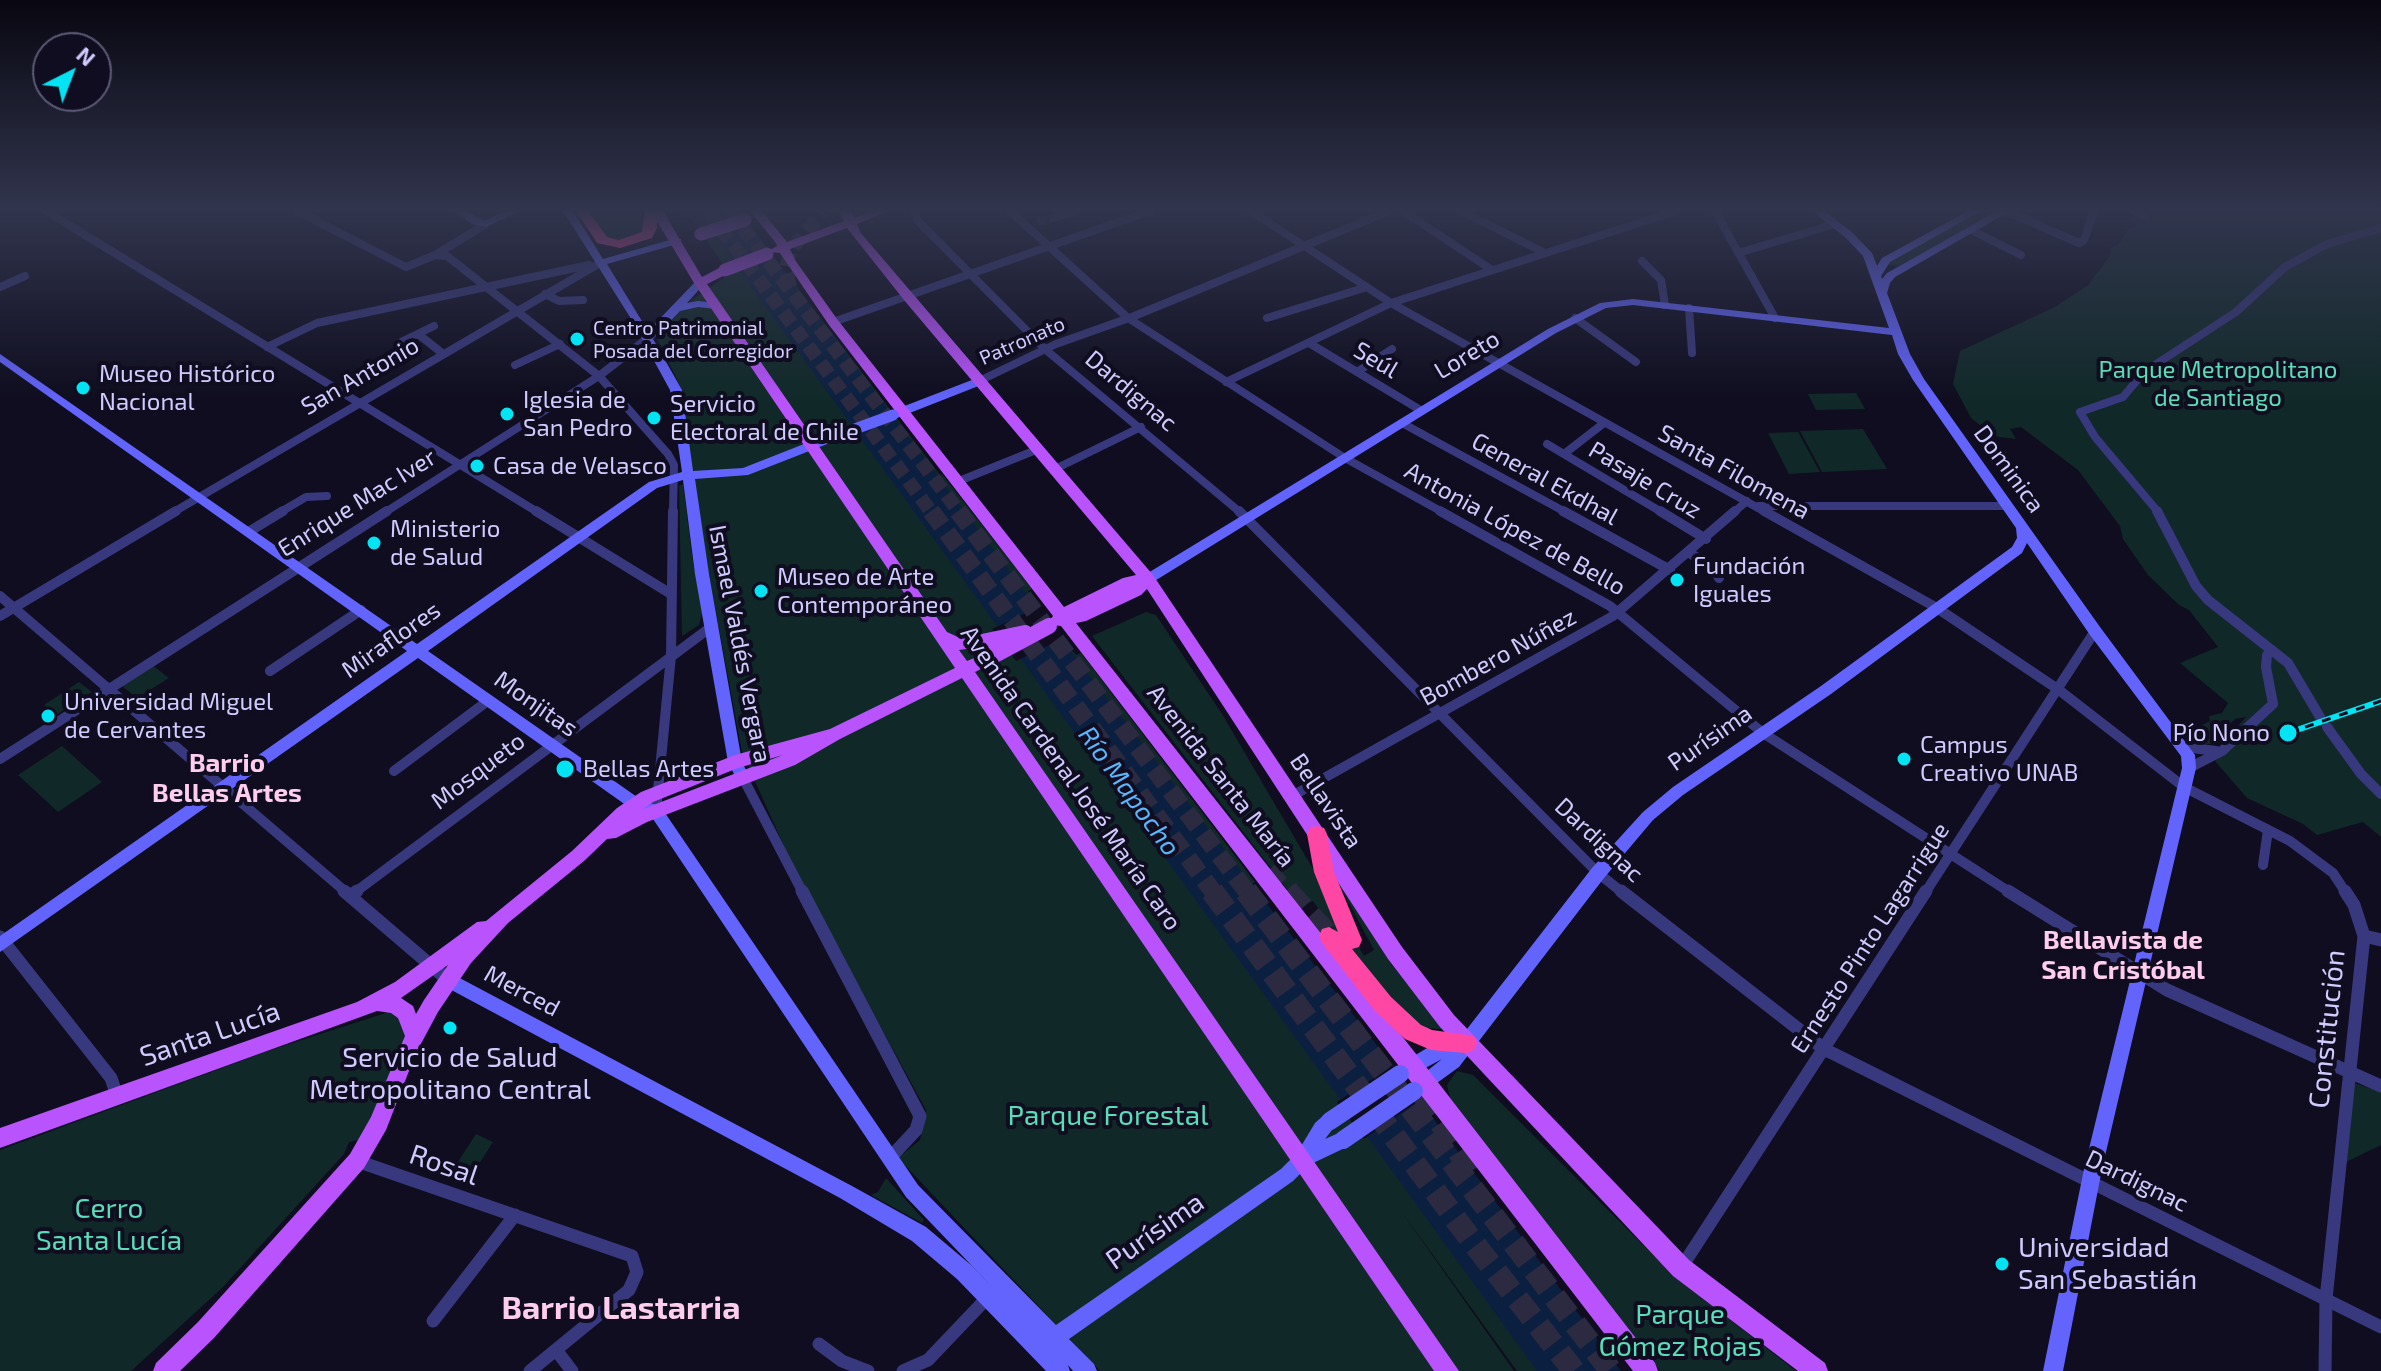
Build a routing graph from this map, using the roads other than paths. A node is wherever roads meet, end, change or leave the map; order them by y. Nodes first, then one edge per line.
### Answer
1 (150, 275) edge
2 (471, 275) edge
3 (544, 275) edge
4 (579, 275) edge
5 (608, 275) edge
6 (696, 275) edge
7 (715, 275) edge
8 (800, 275) tunnel mouth
9 (891, 275) edge
10 (971, 275) joint
11 (1080, 275) edge
12 (1233, 275) edge
13 (1349, 275) edge
14 (1477, 275) edge
15 (1656, 275) edge
16 (1751, 275) edge
17 (1878, 275) edge
18 (1892, 275) edge
19 (2276, 275) edge
20 (25, 276) dead end
21 (700, 283) junction
22 (0, 287) edge
23 (487, 287) junction
24 (1367, 287) junction
25 (1883, 292) junction
26 (545, 294) junction
27 (908, 297) junction
28 (583, 300) dead end
29 (1391, 303) junction
30 (1665, 305) junction
31 (716, 306) junction
32 (1689, 308) junction
33 (518, 309) junction
34 (673, 313) junction
35 (635, 317) junction
36 (1128, 318) junction
37 (1267, 318) dead end
38 (1575, 318) junction
39 (1775, 318) junction
40 (833, 322) junction
41 (434, 326) dead end
42 (1896, 332) junction
43 (418, 334) junction
44 (648, 338) junction
45 (401, 342) dead end
46 (1309, 343) junction
47 (560, 344) junction
48 (267, 347) junction
49 (1392, 349) dead end
50 (1046, 350) junction
51 (442, 353) junction
52 (1692, 353) dead end
53 (0, 357) edge
54 (1636, 362) dead end
55 (1498, 364) junction
56 (515, 365) dead end
57 (1357, 372) junction
58 (599, 376) junction
59 (977, 382) junction
60 (1226, 382) junction
61 (357, 403) junction
62 (1422, 411) junction
63 (899, 413) junction
64 (1402, 423) junction
65 (1604, 423) junction
66 (1141, 427) junction
67 (836, 436) joint
68 (1547, 444) dead end
69 (812, 447) junction
70 (1036, 450) junction
71 (1564, 454) junction
72 (1345, 458) junction
73 (458, 465) junction
74 (1053, 470) junction
75 (681, 476) junction
76 (959, 481) junction
77 (200, 496) junction
78 (327, 496) dead end
79 (1751, 504) junction
80 (2008, 506) junction
81 (1247, 518) junction
82 (2021, 524) junction
83 (250, 531) junction
84 (578, 538) junction
85 (1706, 539) junction
86 (2017, 550) junction
87 (1690, 553) junction
88 (2045, 557) junction
89 (299, 566) junction
90 (1670, 570) junction
91 (1719, 578) dead end
92 (1148, 579) junction
93 (671, 594) junction
94 (0, 596) edge
95 (14, 607) junction
96 (1937, 608) junction
97 (361, 610) junction
98 (1620, 612) junction
99 (0, 616) edge
100 (1049, 625) junction
101 (711, 627) junction
102 (2095, 631) junction
103 (940, 635) junction
104 (419, 650) junction
105 (2272, 650) junction
106 (671, 656) junction
107 (270, 671) dead end
108 (965, 671) junction
109 (108, 688) junction
110 (2059, 690) junction
111 (489, 700) junction
112 (1438, 713) junction
113 (2320, 717) dead end
114 (2327, 727) dead end
115 (1763, 733) junction
116 (550, 744) junction
117 (2185, 747) junction
118 (2222, 751) junction
119 (0, 759) edge
120 (2189, 768) junction
121 (739, 770) junction
122 (394, 771) dead end
123 (222, 786) junction
124 (2184, 787) junction
125 (660, 791) junction
126 (2381, 794) edge
127 (1292, 796) junction
128 (635, 804) junction
129 (656, 811) junction
130 (2268, 830) junction
131 (1317, 834) junction
132 (593, 843) junction
133 (1951, 855) junction
134 (2263, 865) dead end
135 (1598, 873) junction
136 (350, 896) junction
137 (502, 917) junction
138 (1329, 936) tunnel mouth
139 (2364, 936) junction
140 (1352, 940) dead end
141 (2381, 940) edge
142 (2, 941) edge
143 (431, 966) junction
144 (2138, 975) junction
145 (448, 980) junction
146 (377, 1002) junction
147 (414, 1035) junction
148 (1466, 1043) junction
149 (1824, 1049) junction
150 (2348, 1071) junction
151 (1413, 1078) junction
152 (2381, 1086) edge
153 (117, 1096) junction
154 (0, 1138) edge
155 (889, 1159) junction
156 (1303, 1159) junction
157 (357, 1161) junction
158 (2091, 1182) junction
159 (515, 1215) junction
160 (936, 1216) junction
161 (919, 1234) junction
162 (1681, 1268) junction
163 (988, 1297) junction
164 (2326, 1299) junction
165 (433, 1321) dead end
166 (2381, 1327) edge
167 (1046, 1343) junction
168 (819, 1344) dead end
169 (556, 1350) junction
170 (164, 1371) edge
171 (530, 1371) edge
172 (572, 1371) edge
173 (868, 1371) edge
174 (903, 1371) edge
175 (1060, 1371) edge
176 (1087, 1371) edge
177 (1448, 1371) edge
178 (1647, 1371) edge
179 (1817, 1371) edge
180 (2053, 1371) edge
181 (2325, 1371) edge

1 - 48 street
2 - 23 street
3 - 23 street
4 - 26 street, San Antonio
5 - 35 main road, Ismael Valdés Vergara
6 - 21 main road, Avenida Cardenal José María Caro
7 - 21 main road, Enrique Mac Iver, bridge
8 - 40 main road, Avenida Santa María
9 - 27 main road, Bellavista
10 - 27 street
10 - 50 street, Dardignac
11 - 36 street, Antonia López de Bello
12 - 36 street, Patronato
13 - 24 street, Santa Filomena
14 - 29 street
15 - 30 street
16 - 39 street
17 - 25 main road, Dominica
18 - 25 main road
19 - 105 street
20 - 22 street
21 - 31 main road, Avenida Cardenal José María Caro
21 - 34 main road, Enrique Mac Iver
23 - 33 street
23 - 48 street
24 - 29 street, Santa Filomena
24 - 37 street
25 - 42 main road, Dominica
26 - 28 street
26 - 33 street, San Antonio
27 - 40 street
27 - 59 main road, Bellavista
29 - 46 street
29 - 55 street, Santa Filomena
30 - 32 main road, Loreto
30 - 38 main road, Loreto
31 - 34 main road
31 - 69 main road, Avenida Cardenal José María Caro
32 - 39 main road, Loreto
32 - 52 street
33 - 47 street
33 - 51 street, San Antonio
34 - 35 main road
34 - 44 main road, Enrique Mac Iver
35 - 44 main road, Ismael Valdés Vergara
36 - 50 street, Patronato
36 - 60 street, Antonia López de Bello
38 - 54 street
38 - 55 main road, Loreto
39 - 42 main road, Loreto
40 - 63 main road, Avenida Santa María
41 - 43 street
42 - 80 main road, Dominica
43 - 45 street
43 - 51 street
44 - 58 street, Enrique Mac Iver
44 - 75 main road, Ismael Valdés Vergara
46 - 57 street, Seúl
46 - 60 street
47 - 56 street
47 - 58 street
48 - 61 street
49 - 57 street
50 - 59 street, Patronato
50 - 66 street, Dardignac
51 - 61 street, San Antonio
53 - 77 main road, Monjitas
55 - 62 main road, Loreto
55 - 65 street, Santa Filomena
57 - 62 street, Seúl
58 - 73 street, Enrique Mac Iver
58 - 75 street
59 - 63 main road, Patronato
59 - 70 main road, Bellavista
60 - 72 street, Antonia López de Bello
61 - 73 street
61 - 77 street, San Antonio
62 - 64 main road, Loreto
63 - 67 main road, Patronato, bridge
63 - 76 main road, Avenida Santa María
64 - 72 main road, Loreto
64 - 90 street, General Ekdhal
65 - 71 street, Pasaje Cruz
65 - 79 street, Santa Filomena
66 - 74 street
66 - 81 street, Dardignac
67 - 69 main road, Miraflores
68 - 71 street, Pasaje Cruz
69 - 75 main road, Miraflores
69 - 103 main road, Avenida Cardenal José María Caro
70 - 74 main road, Bellavista
70 - 76 street
71 - 85 street, Pasaje Cruz
72 - 81 main road, Loreto
72 - 98 street, Antonia López de Bello
73 - 84 street
73 - 89 street, Enrique Mac Iver
74 - 92 main road, Bellavista
75 - 84 main road, Miraflores
75 - 93 street
75 - 101 main road, Ismael Valdés Vergara
76 - 100 main road, Avenida Santa María
77 - 83 main road, Monjitas
77 - 95 street, San Antonio
78 - 83 street
79 - 80 street
79 - 85 street, Bombero Núñez
79 - 96 street, Santa Filomena
80 - 82 main road, Dominica
81 - 92 main road, Loreto
81 - 112 street, Dardignac
82 - 86 main road
82 - 88 main road, Dominica
83 - 89 main road, Monjitas
84 - 93 street
84 - 104 main road, Miraflores
85 - 87 street, Bombero Núñez
86 - 88 main road
86 - 96 main road, Purísima
87 - 90 street, Bombero Núñez
87 - 91 street
88 - 102 main road, Dominica
89 - 97 main road, Monjitas
89 - 109 street, Enrique Mac Iver
90 - 98 street, Bombero Núñez
92 - 100 main road, Loreto
92 - 127 main road, Bellavista
93 - 106 street
94 - 95 street, Merced
95 - 99 street, San Antonio
95 - 109 street, Merced
96 - 110 street, Santa Filomena
96 - 115 main road, Purísima
97 - 104 main road, Monjitas
97 - 107 street
98 - 112 street, Bombero Núñez
98 - 115 street, Antonia López de Bello
100 - 103 main road, bridge
100 - 108 main road, bridge
100 - 151 main road, Avenida Santa María
101 - 106 street, Mosqueto
101 - 121 main road, Ismael Valdés Vergara
102 - 110 street, Ernesto Pinto Lagarrigue
102 - 117 main road, Dominica
103 - 108 main road, Avenida Cardenal José María Caro
104 - 111 main road, Monjitas
104 - 123 main road, Miraflores
105 - 113 street
105 - 118 street
106 - 116 street, Mosqueto
106 - 125 street
108 - 121 main road
108 - 156 main road, Avenida Cardenal José María Caro
109 - 119 street, Enrique Mac Iver
109 - 123 street, Merced
110 - 124 street, Santa Filomena
110 - 133 street, Ernesto Pinto Lagarrigue
111 - 116 main road, Monjitas
111 - 122 street
112 - 127 street, Bombero Núñez
112 - 135 street, Dardignac
114 - 126 street
115 - 133 street, Antonia López de Bello
115 - 135 main road, Purísima
116 - 128 main road, Monjitas
116 - 136 street, Mosqueto
117 - 118 street
117 - 120 main road
118 - 120 street
120 - 124 main road
121 - 125 main road
121 - 129 main road
121 - 155 street, Ismael Valdés Vergara
123 - 136 street, Merced
123 - 142 main road, Miraflores
124 - 130 street, Constitución
124 - 144 main road
125 - 128 main road
125 - 129 street
127 - 131 main road, Bellavista
128 - 129 main road, Monjitas
128 - 132 main road
129 - 132 main road
129 - 155 main road
130 - 134 street
130 - 139 street, Constitución
131 - 140 highway
131 - 148 main road, Bellavista
132 - 137 main road
133 - 144 street, Antonia López de Bello
133 - 149 street, Ernesto Pinto Lagarrigue
135 - 148 main road, Purísima
135 - 149 street, Dardignac
136 - 143 street, Merced
137 - 143 main road, Santa Lucía
137 - 145 main road
138 - 148 highway
139 - 141 street
139 - 150 street, Constitución
142 - 153 street
143 - 145 street, Merced
143 - 146 main road, Santa Lucía
144 - 150 street, Antonia López de Bello
144 - 158 main road
145 - 147 main road
145 - 161 main road, Merced
146 - 147 main road
146 - 153 main road, Santa Lucía
147 - 157 main road
148 - 151 main road, Purísima
148 - 162 main road, Bellavista
149 - 158 street, Dardignac
149 - 162 street, Ernesto Pinto Lagarrigue
150 - 152 street, Antonia López de Bello
150 - 164 street, Constitución
151 - 156 main road, Purísima, bridge
151 - 156 main road, Purísima, bridge
151 - 178 main road, Avenida Santa María
153 - 154 main road, Santa Lucía
155 - 160 main road
156 - 167 main road, Purísima
156 - 177 main road, Avenida Cardenal José María Caro
157 - 159 street, Rosal
157 - 170 main road
158 - 164 street, Dardignac
158 - 180 main road
159 - 165 street
159 - 169 street, Rosal
160 - 161 main road
160 - 167 main road, Merced
161 - 163 main road, Merced
162 - 179 main road, Bellavista
163 - 167 main road, Merced
163 - 174 street
164 - 166 street, Dardignac
164 - 181 street, Constitución
167 - 175 main road, Merced
167 - 176 main road, Merced
168 - 173 street
169 - 171 street
169 - 172 street

